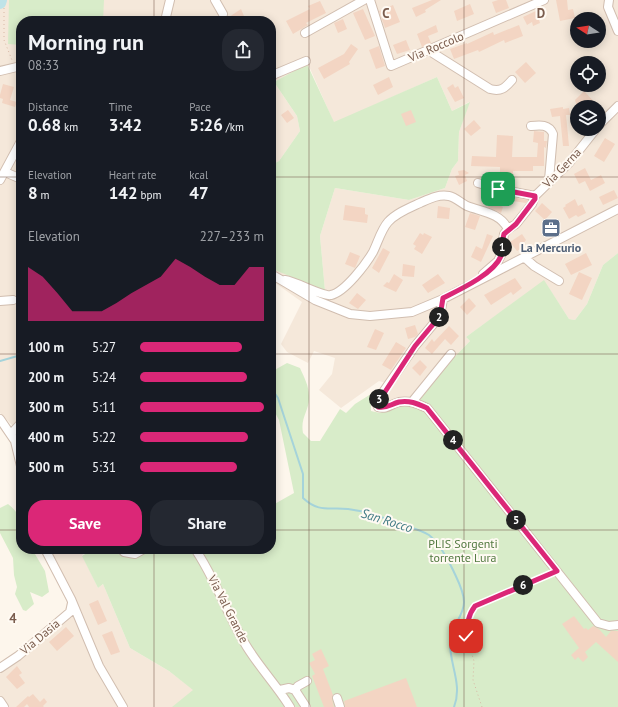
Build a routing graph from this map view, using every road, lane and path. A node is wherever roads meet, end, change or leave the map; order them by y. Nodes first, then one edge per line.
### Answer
1 (170, 0) edge
2 (214, 0) edge
3 (364, 0) edge
4 (370, 0) edge
5 (544, 0) edge
6 (609, 0) edge
7 (4, 8) dead end
8 (223, 14) dead end
9 (166, 16) edge
10 (618, 32) edge
11 (305, 33) dead end
12 (428, 50) junction
13 (306, 62) dead end
14 (16, 63) edge
15 (16, 67) edge
16 (0, 71) edge
17 (276, 74) edge
18 (512, 80) dead end
19 (618, 105) edge
20 (606, 118) edge
21 (531, 126) dead end
22 (590, 136) edge
23 (16, 151) edge
24 (4, 169) edge
25 (16, 175) edge
26 (0, 180) edge
27 (549, 180) junction
28 (478, 183) dead end
29 (535, 196) junction
30 (618, 209) edge
31 (508, 229) junction
32 (524, 257) junction
33 (276, 278) edge
34 (559, 280) dead end
35 (280, 281) junction
36 (476, 282) junction
37 (443, 298) junction
38 (13, 300) dead end
39 (0, 301) edge
40 (451, 354) dead end
41 (412, 402) junction
42 (0, 419) edge
43 (16, 439) edge
44 (47, 554) edge
45 (198, 554) edge
46 (557, 571) junction
47 (72, 602) junction
48 (618, 625) edge
49 (0, 668) edge
50 (307, 681) dead end
51 (280, 690) junction
52 (295, 690) junction
53 (337, 698) dead end
54 (0, 701) edge
55 (4, 707) edge
56 (123, 707) edge
57 (290, 707) edge
58 (306, 707) edge
59 (340, 707) edge
60 (482, 707) edge

1 - 9 street
2 - 8 street
3 - 11 street
4 - 12 street, Via Roccolo
5 - 12 street, Via Roccolo
6 - 10 street
7 - 14 path
12 - 18 street
13 - 17 street
15 - 16 street
19 - 20 street
21 - 27 street
22 - 27 street, Via Gerna
23 - 24 street
24 - 25 street
24 - 26 street
27 - 29 street, Via Gerna
28 - 29 street
29 - 31 street, Via Gerna
30 - 32 street
31 - 35 street
31 - 36 street, Via Gerna
32 - 34 street
32 - 36 street
33 - 35 street
35 - 37 street
36 - 37 street
37 - 41 street
38 - 39 street
40 - 41 street
41 - 46 street
42 - 43 street
44 - 47 street
45 - 51 street, Via Val Grande
46 - 48 street
46 - 60 path
47 - 49 street, Via Dasia
47 - 56 street
50 - 52 street
51 - 52 street
51 - 57 street, Via Val Grande
52 - 58 street
53 - 59 street
54 - 55 street

